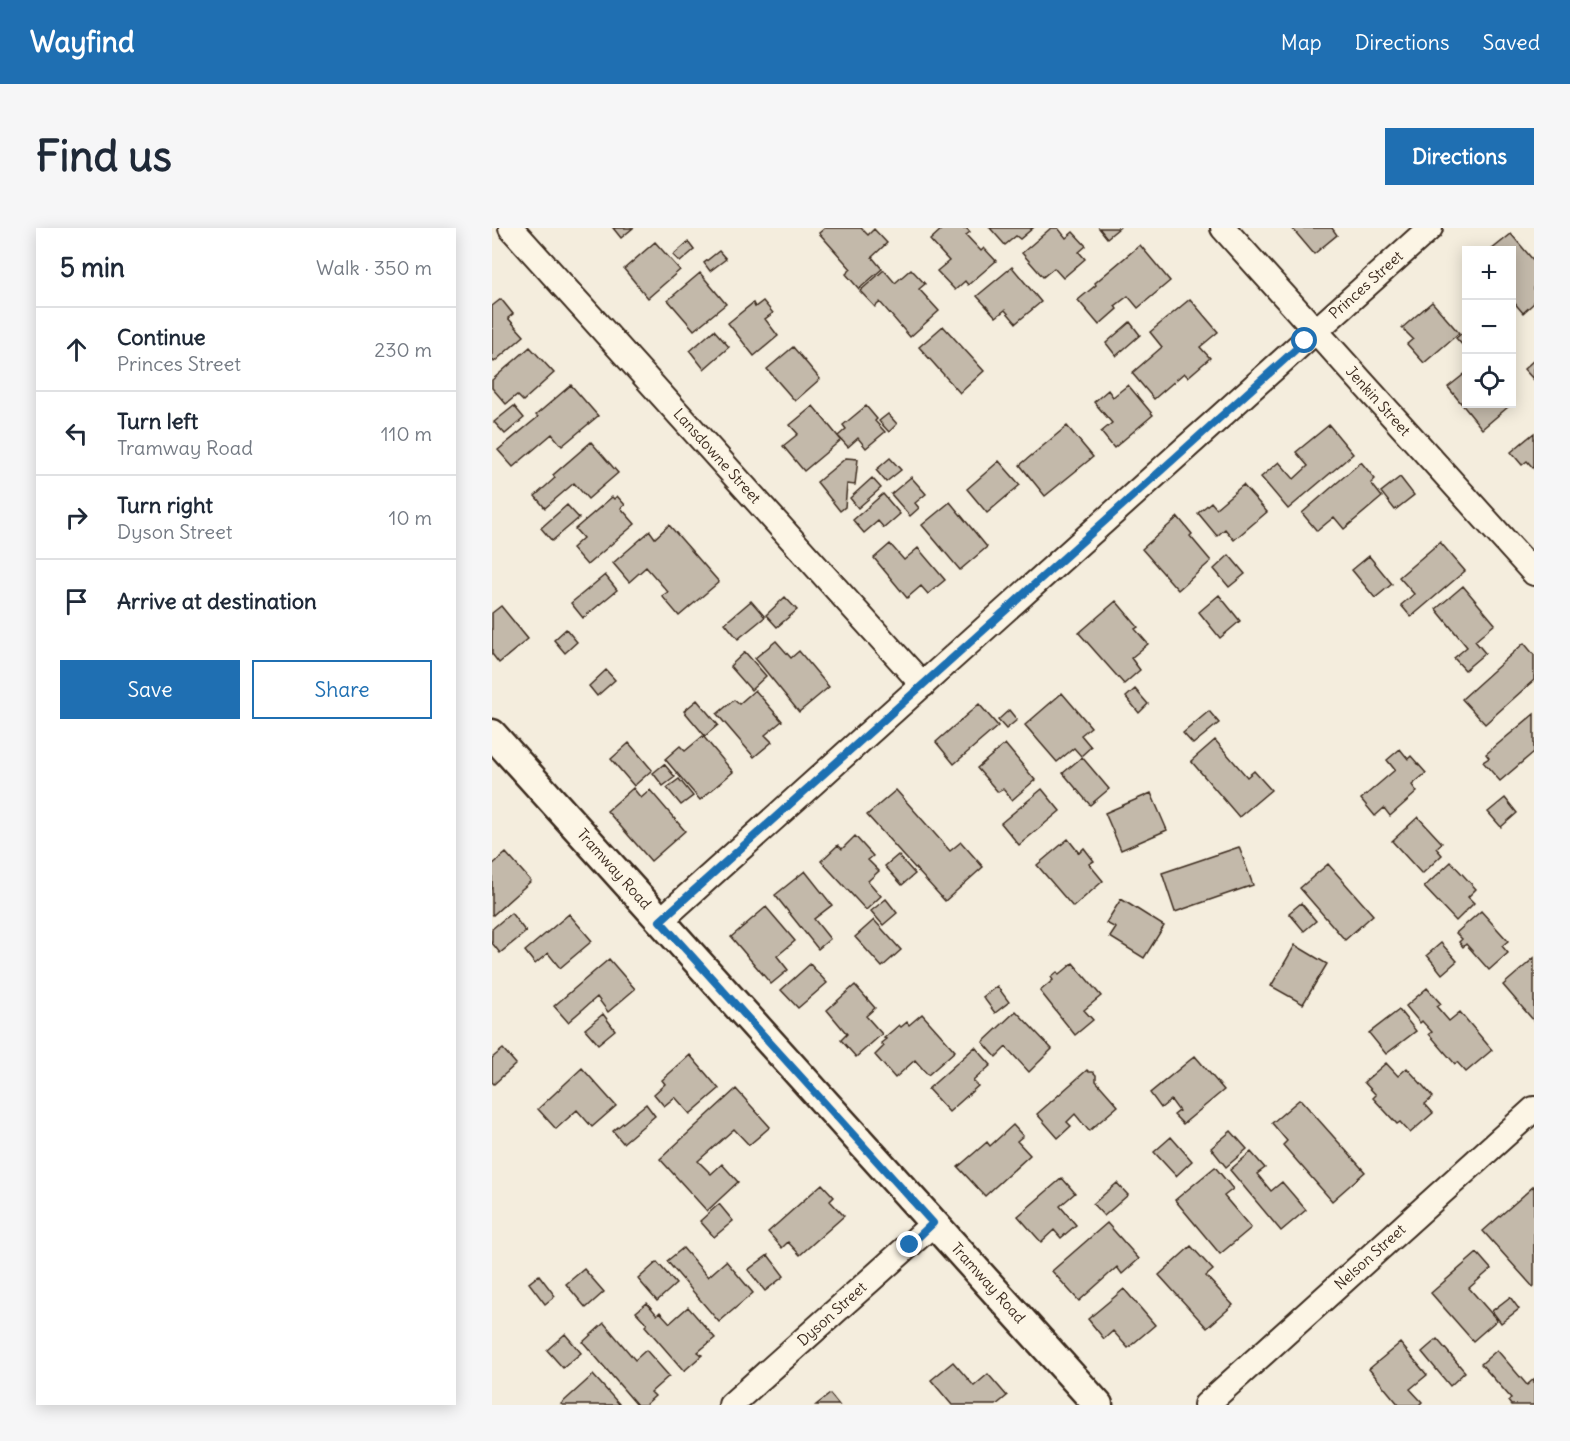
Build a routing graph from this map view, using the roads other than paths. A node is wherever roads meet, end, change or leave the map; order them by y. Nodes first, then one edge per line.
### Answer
1 (511, 228) edge
2 (1223, 228) edge
3 (1430, 228) edge
4 (1315, 331) junction
5 (1534, 573) edge
6 (923, 685) junction
7 (492, 734) edge
8 (660, 921) junction
9 (1534, 1109) edge
10 (933, 1223) junction
11 (731, 1405) edge
12 (1098, 1405) edge
13 (1206, 1405) edge

1 - 6 street, Lansdowne Street
2 - 4 street, Jenkin Street
3 - 4 street, Princes Street
4 - 5 street, Jenkin Street
4 - 6 street, Princes Street
6 - 8 street, Princes Street
7 - 8 street, Tramway Road
8 - 10 street, Tramway Road
9 - 13 street, Nelson Street
10 - 11 street, Dyson Street
10 - 12 street, Tramway Road

